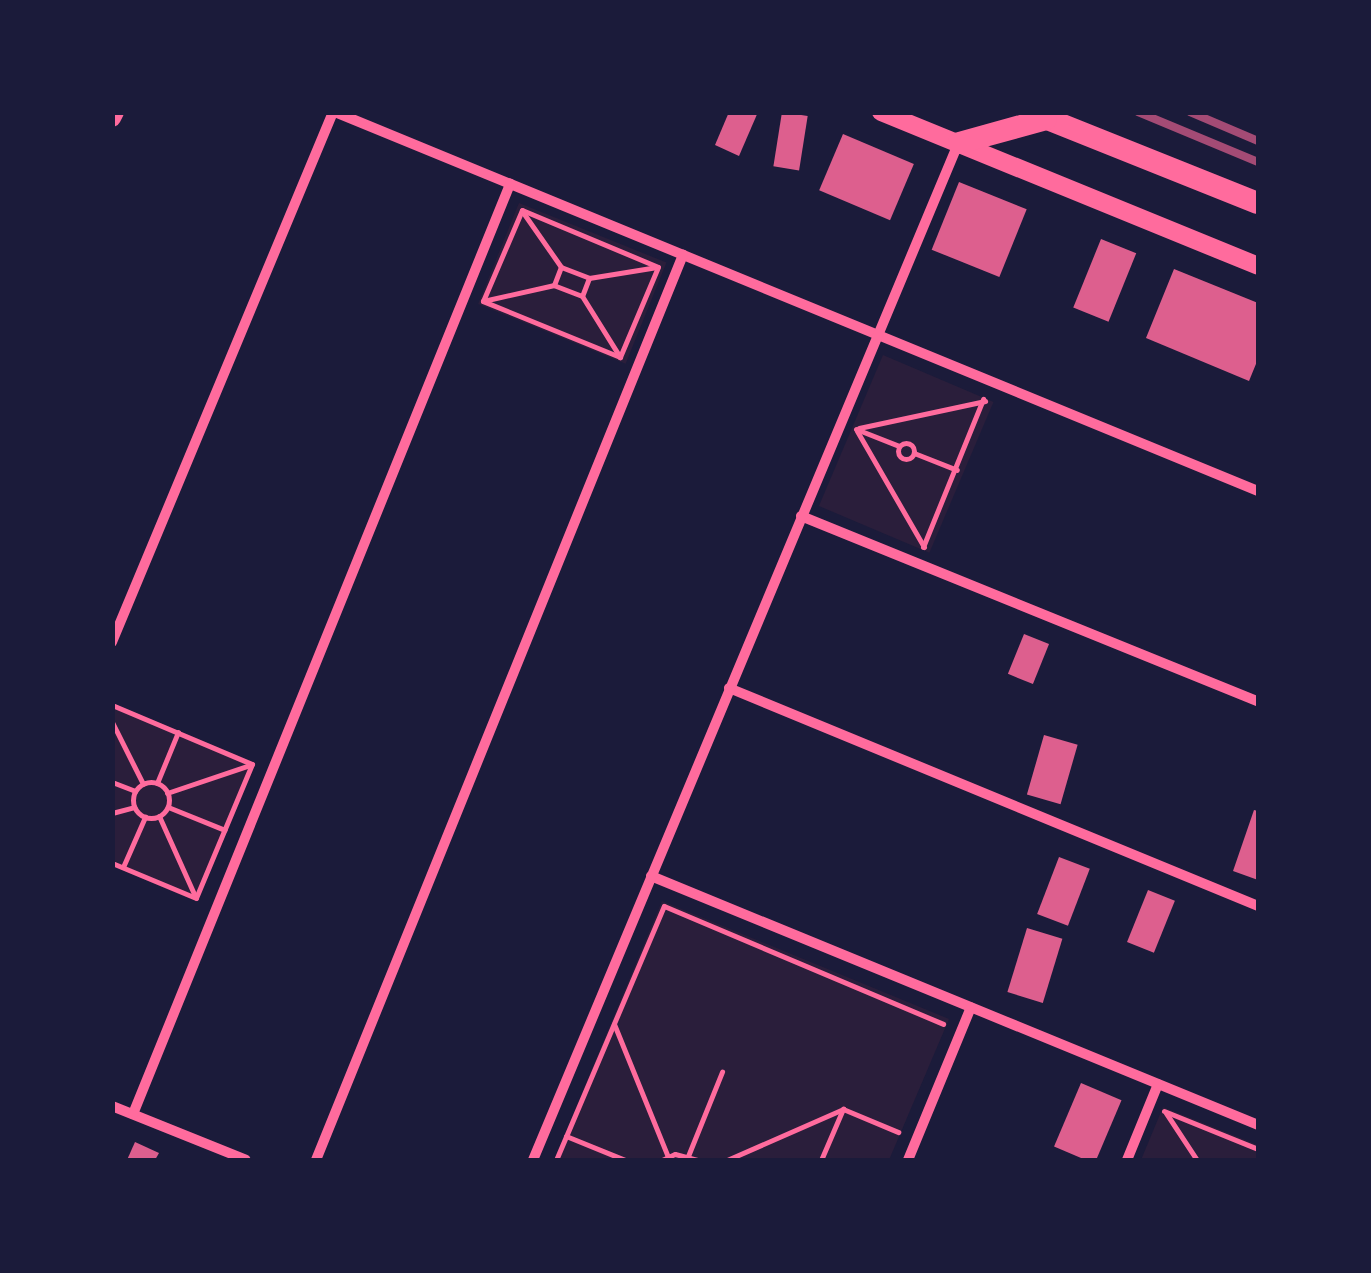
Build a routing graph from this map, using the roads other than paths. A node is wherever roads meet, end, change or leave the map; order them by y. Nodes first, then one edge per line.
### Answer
1 (334, 112) edge
2 (881, 112) edge
3 (1038, 116) edge
4 (959, 143) junction
5 (510, 184) junction
6 (1258, 203) edge
7 (683, 255) junction
8 (1258, 266) edge
9 (876, 334) junction
10 (1258, 491) edge
11 (800, 516) junction
12 (112, 642) edge
13 (729, 688) junction
14 (1258, 702) edge
15 (651, 876) junction
16 (1258, 906) edge
17 (970, 1007) junction
18 (1158, 1084) junction
19 (112, 1106) edge
20 (133, 1114) junction
21 (1258, 1125) edge
22 (246, 1160) edge
23 (316, 1160) edge
24 (533, 1160) edge
25 (908, 1160) edge
26 (1127, 1160) edge

1 - 5 street
1 - 12 street
2 - 4 street
3 - 4 main road
3 - 6 main road
4 - 8 street
4 - 9 street
5 - 7 street
5 - 20 street
7 - 9 street
7 - 23 street
9 - 10 street
9 - 11 street
11 - 13 street
11 - 14 street
13 - 15 street
13 - 16 street
15 - 17 street
15 - 24 street
17 - 18 street
17 - 25 street
18 - 21 street
18 - 26 street
19 - 20 street
20 - 22 street

